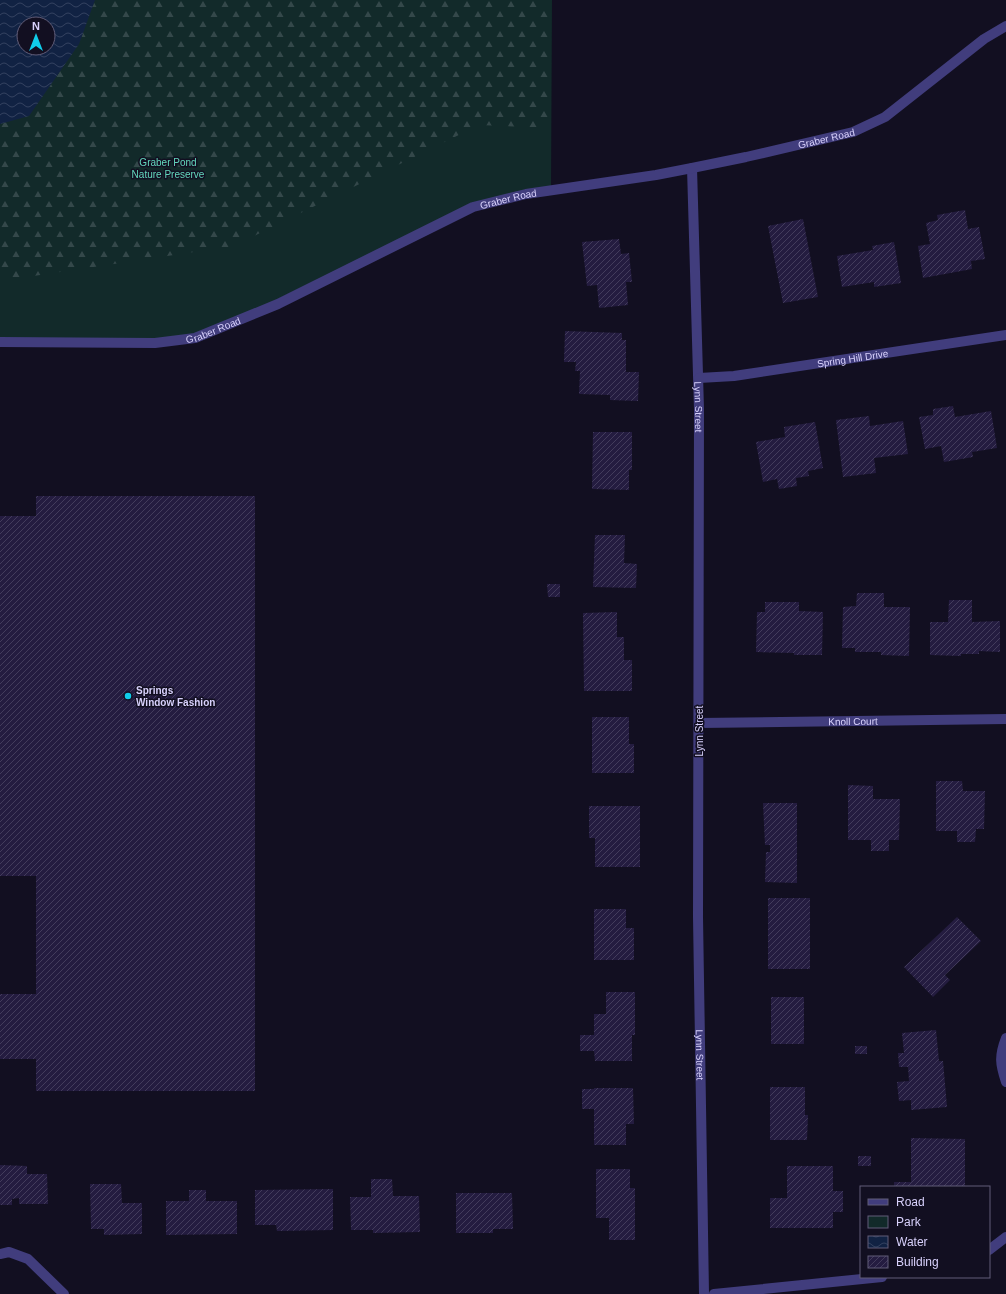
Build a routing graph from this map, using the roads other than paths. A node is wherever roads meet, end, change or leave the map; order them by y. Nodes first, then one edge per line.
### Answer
1 (1006, 26) edge
2 (692, 168) junction
3 (1006, 335) edge
4 (0, 342) edge
5 (699, 378) junction
6 (1006, 719) edge
7 (699, 723) junction
8 (1006, 1038) edge
9 (1006, 1082) edge
10 (1006, 1237) edge
11 (990, 1249) edge
12 (0, 1254) edge
13 (872, 1278) edge
14 (64, 1294) edge
15 (704, 1294) edge
16 (714, 1294) edge

1 - 2 street, Graber Road
2 - 4 street, Graber Road
2 - 5 street, Lynn Street
3 - 5 street, Spring Hill Drive
5 - 7 street, Lynn Street
6 - 7 street, Knoll Court
7 - 15 street, Lynn Street
8 - 9 street
10 - 11 street
12 - 14 street
13 - 16 street

